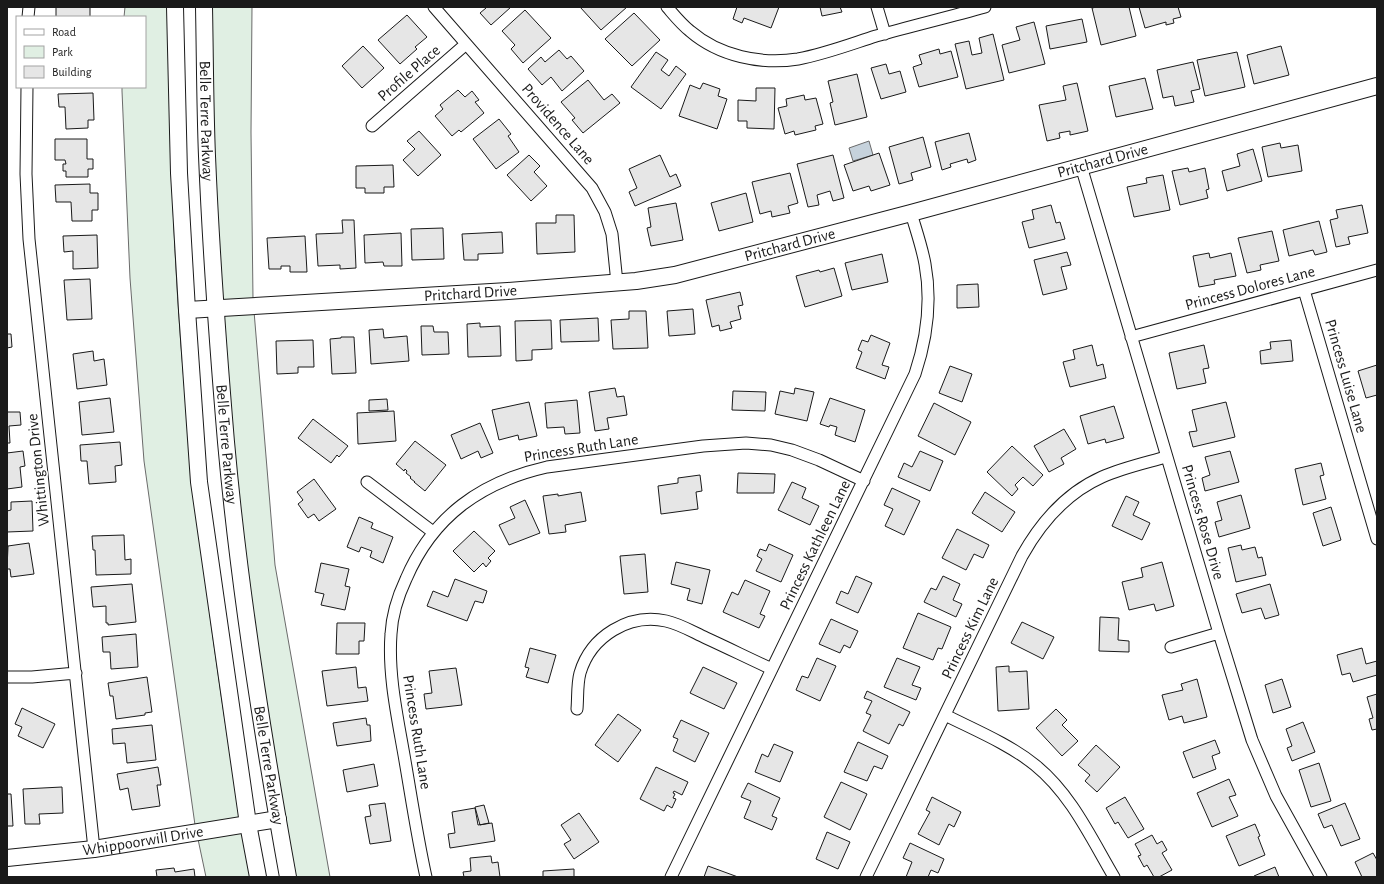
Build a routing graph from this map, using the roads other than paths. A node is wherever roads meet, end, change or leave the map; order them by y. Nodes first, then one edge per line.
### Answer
1 (175, 7) edge
2 (204, 7) edge
3 (434, 7) edge
4 (667, 7) edge
5 (877, 7) edge
6 (985, 7) edge
7 (884, 34) junction
8 (466, 44) junction
9 (1377, 86) edge
10 (27, 88) edge
11 (372, 126) dead end
12 (1081, 166) junction
13 (911, 213) junction
14 (1377, 270) edge
15 (617, 283) junction
16 (1304, 290) junction
17 (215, 308) junction
18 (187, 310) junction
19 (1131, 337) junction
20 (1166, 457) junction
21 (864, 480) junction
22 (367, 482) dead end
23 (433, 532) junction
24 (1377, 539) edge
25 (1219, 633) junction
26 (1171, 647) dead end
27 (772, 669) junction
28 (76, 673) junction
29 (7, 677) edge
30 (577, 709) dead end
31 (945, 715) junction
32 (278, 819) junction
33 (248, 824) junction
34 (94, 849) junction
35 (7, 858) edge
36 (258, 877) edge
37 (288, 877) edge
38 (426, 877) edge
39 (671, 877) edge
40 (866, 877) edge
41 (1114, 877) edge
42 (1321, 877) edge

1 - 18 main road, Belle Terre Parkway
2 - 17 main road, Belle Terre Parkway
3 - 8 street, Providence Lane
4 - 7 street
5 - 7 street
6 - 7 street
8 - 11 street, Profile Place
8 - 15 street, Providence Lane
9 - 12 main road, Pritchard Drive
10 - 28 street, Whittington Drive
12 - 13 main road, Pritchard Drive
12 - 19 street, Princess Rose Drive
13 - 15 main road, Pritchard Drive
13 - 21 street, Princess Kathleen Lane
14 - 16 street, Princess Dolores Lane
15 - 17 main road, Pritchard Drive
16 - 19 street, Princess Dolores Lane
16 - 24 street, Princess Luise Lane
17 - 18 main road, Pritchard Drive
17 - 32 main road, Belle Terre Parkway
18 - 33 main road, Belle Terre Parkway
19 - 20 street, Princess Rose Drive
20 - 25 street, Princess Rose Drive
20 - 31 street, Princess Kim Lane
21 - 23 street, Princess Ruth Lane
21 - 27 street, Princess Kathleen Lane
22 - 23 street
23 - 38 street, Princess Ruth Lane
25 - 26 street
25 - 42 street, Princess Rose Drive
27 - 30 street
27 - 39 street, Princess Kathleen Lane
28 - 29 street
28 - 34 street, Whittington Drive
31 - 40 street, Princess Kim Lane
31 - 41 street
32 - 33 main road, Whippoorwill Drive
32 - 37 main road, Belle Terre Parkway
33 - 34 main road, Whippoorwill Drive
33 - 36 main road, Belle Terre Parkway
34 - 35 main road, Whippoorwill Drive

